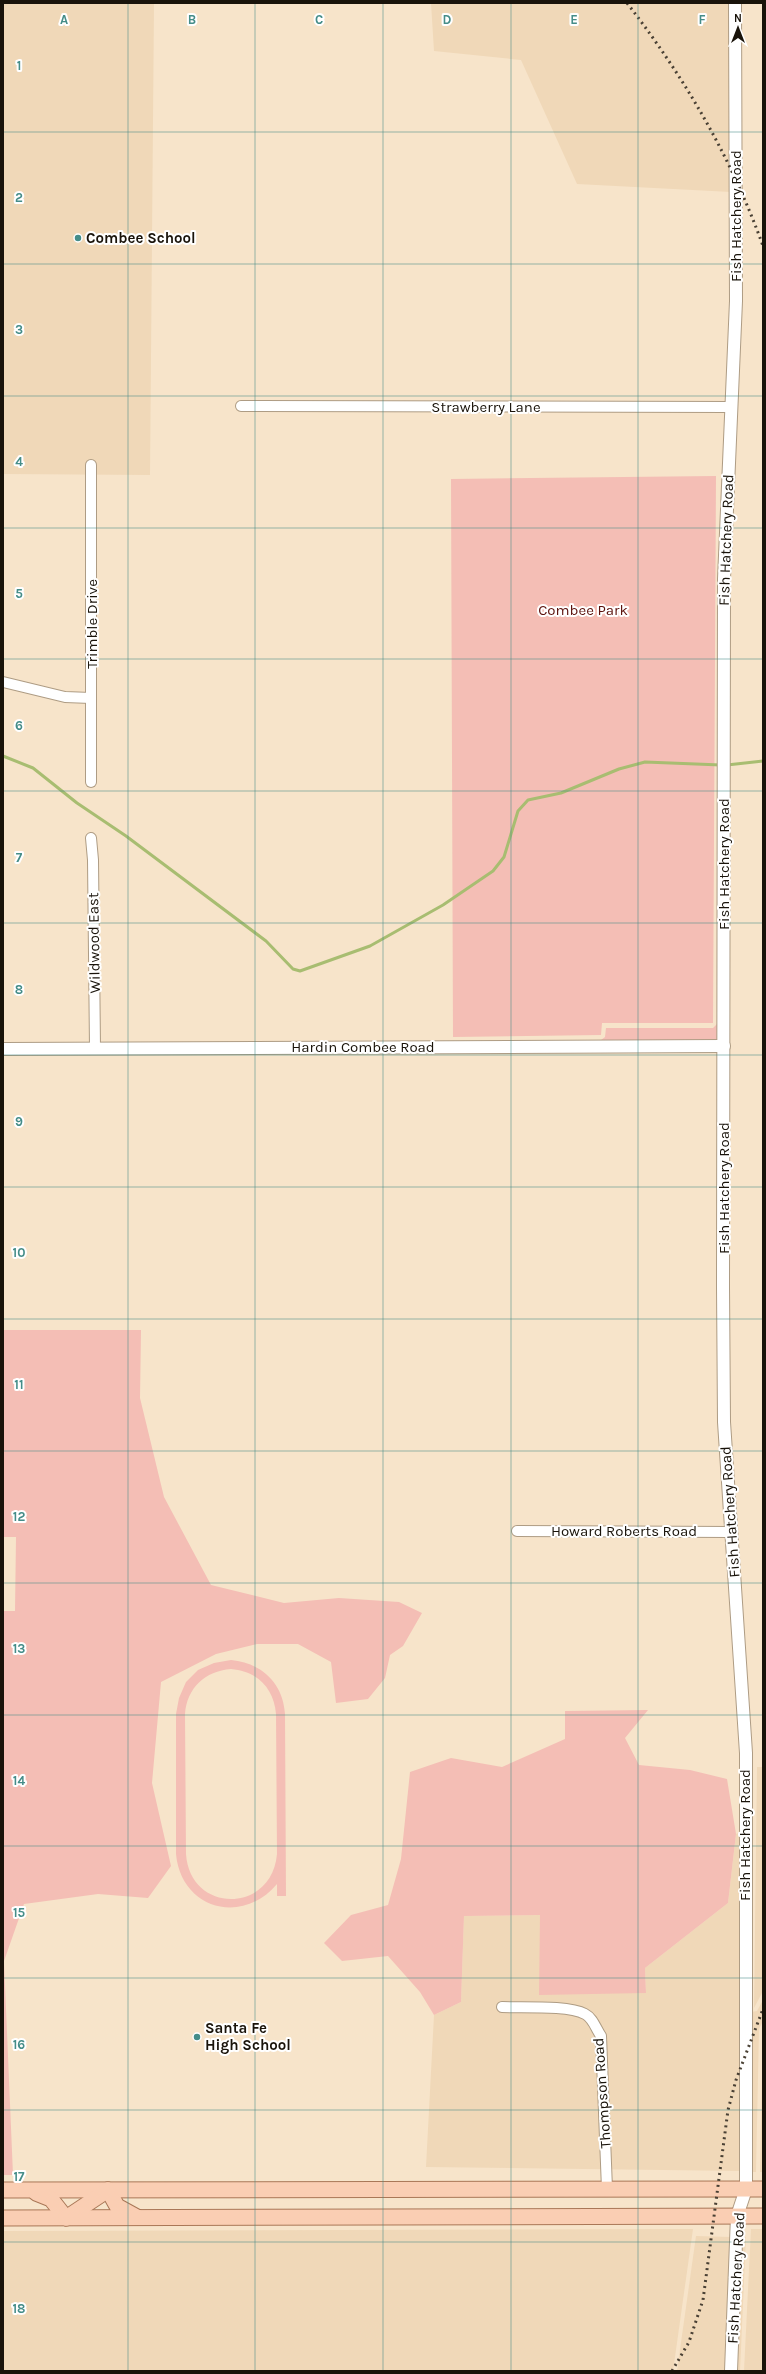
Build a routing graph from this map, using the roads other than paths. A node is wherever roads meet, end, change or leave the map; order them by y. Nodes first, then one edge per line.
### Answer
1 (735, 3) edge
2 (242, 406) dead end
3 (731, 407) junction
4 (91, 465) dead end
5 (3, 682) edge
6 (90, 698) junction
7 (92, 782) dead end
8 (91, 838) dead end
9 (724, 1046) junction
10 (96, 1048) junction
11 (3, 1049) edge
12 (517, 1531) dead end
13 (731, 1532) junction
14 (502, 2007) dead end
15 (746, 2188) junction
16 (763, 2188) edge
17 (3, 2190) edge
18 (25, 2190) junction
19 (108, 2190) junction
20 (607, 2190) junction
21 (737, 2216) junction
22 (763, 2216) edge
23 (3, 2218) edge
24 (66, 2218) junction
25 (140, 2218) junction
26 (731, 2371) edge

1 - 3 street, Fish Hatchery Road
2 - 3 street, Strawberry Lane
3 - 9 street, Fish Hatchery Road
4 - 6 street, Trimble Drive
5 - 6 street
6 - 7 street, Trimble Drive
8 - 10 street, Wildwood East
9 - 10 street, Hardin Combee Road
9 - 13 street, Fish Hatchery Road
10 - 11 street, Hardin Combee Road
12 - 13 street, Howard Roberts Road
13 - 15 street, Fish Hatchery Road
14 - 20 street, Thompson Road
15 - 16 main road
15 - 20 main road
15 - 21 street, Fish Hatchery Road
17 - 18 main road
18 - 19 main road
18 - 24 main road
19 - 20 main road
19 - 24 main road
19 - 25 main road
21 - 22 main road
21 - 25 main road
21 - 26 street, Fish Hatchery Road
23 - 24 main road
24 - 25 main road

